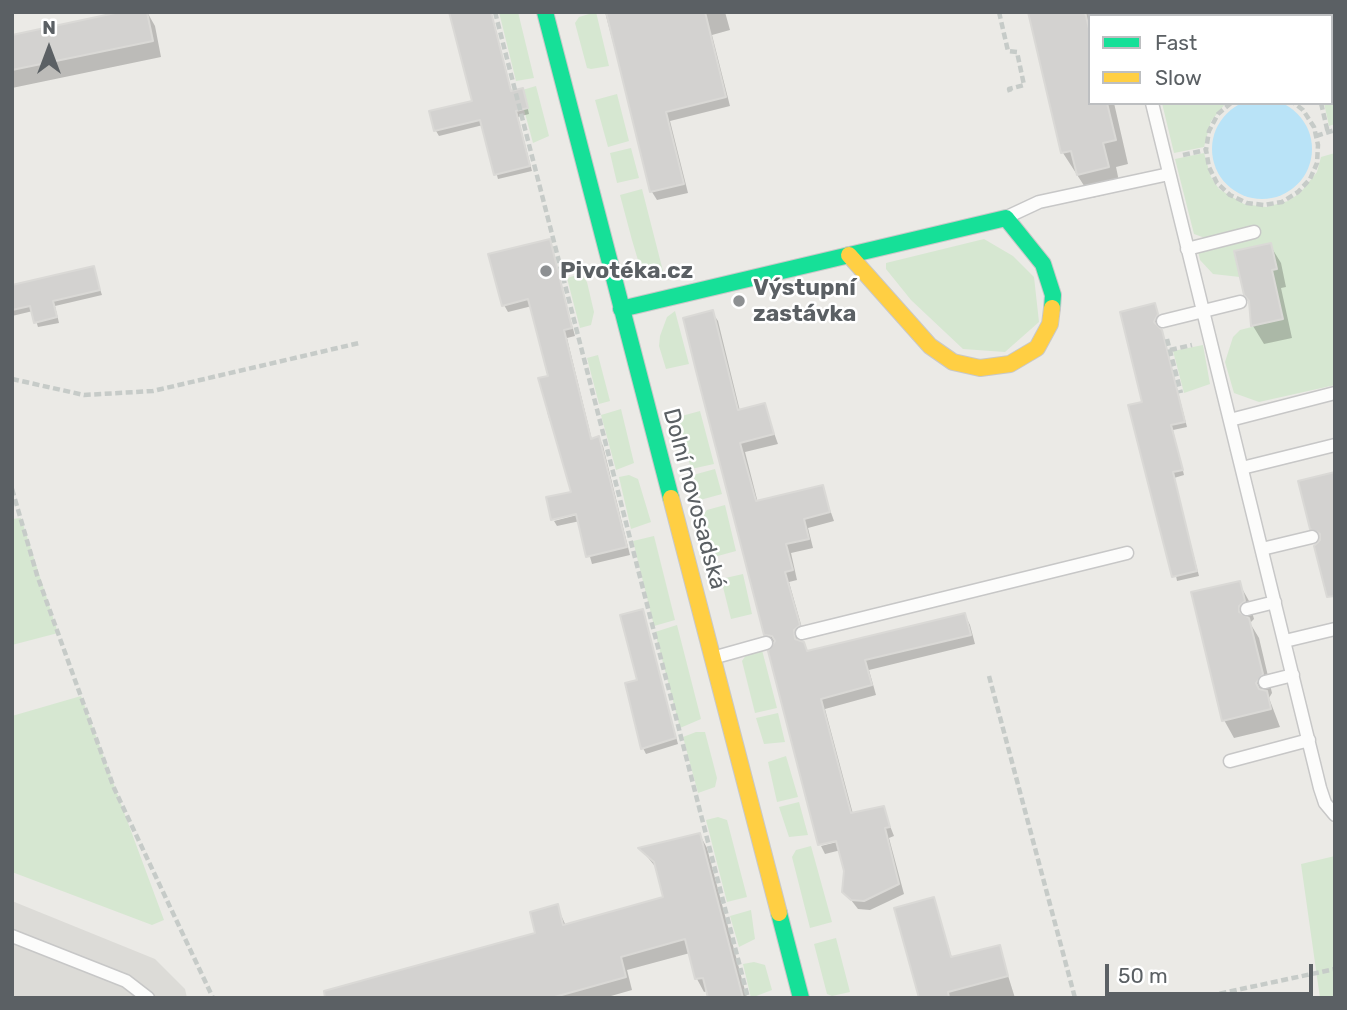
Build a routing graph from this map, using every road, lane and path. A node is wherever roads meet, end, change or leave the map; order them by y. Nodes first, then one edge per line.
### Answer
1 (495, 12) edge
2 (545, 12) edge
3 (999, 12) edge
4 (1010, 92) dead end
5 (1152, 105) edge
6 (1229, 105) edge
7 (1297, 105) edge
8 (1321, 105) edge
9 (1335, 130) edge
10 (1328, 133) junction
11 (1316, 136) junction
12 (1169, 174) junction
13 (1006, 218) junction
14 (1254, 232) dead end
15 (921, 237) junction
16 (1187, 249) junction
17 (849, 255) junction
18 (926, 256) dead end
19 (1240, 302) dead end
20 (621, 309) junction
21 (1203, 311) junction
22 (1163, 321) joint
23 (359, 344) dead end
24 (12, 379) edge
25 (1181, 393) dead end
26 (1335, 393) edge
27 (1230, 420) junction
28 (1335, 445) edge
29 (1242, 468) junction
30 (12, 489) edge
31 (1312, 537) dead end
32 (1262, 549) junction
33 (1127, 552) dead end
34 (1275, 602) junction
35 (1247, 609) dead end
36 (1335, 629) edge
37 (802, 634) dead end
38 (1284, 641) junction
39 (766, 643) dead end
40 (712, 658) junction
41 (1293, 675) junction
42 (989, 676) dead end
43 (1265, 682) dead end
44 (1309, 740) junction
45 (1230, 761) dead end
46 (1335, 815) edge
47 (12, 936) edge
48 (1335, 969) edge
49 (148, 998) edge
50 (213, 998) edge
51 (748, 998) edge
52 (801, 998) edge
53 (1075, 998) edge
54 (1199, 998) edge

1 - 51 path
2 - 20 main road, Dolní novosadská
3 - 4 path
5 - 12 lane
6 - 11 path
7 - 11 path
8 - 10 path
9 - 10 path
10 - 11 path
12 - 13 lane
12 - 16 lane
13 - 15 main road
13 - 17 main road
14 - 16 lane
15 - 17 main road
15 - 18 lane
16 - 21 lane
17 - 20 main road
19 - 21 lane
20 - 40 main road, Dolní novosadská
21 - 22 lane
21 - 27 lane
22 - 25 path
23 - 24 path
26 - 27 lane
27 - 29 lane
28 - 29 lane
29 - 32 lane
30 - 50 path
31 - 32 lane
32 - 34 lane
33 - 37 lane
34 - 35 lane
34 - 38 lane
36 - 38 lane
38 - 41 lane
39 - 40 lane
40 - 52 main road, Dolní novosadská
41 - 43 lane
41 - 44 lane
42 - 53 path
44 - 45 lane
44 - 46 lane
47 - 49 lane
48 - 54 path

